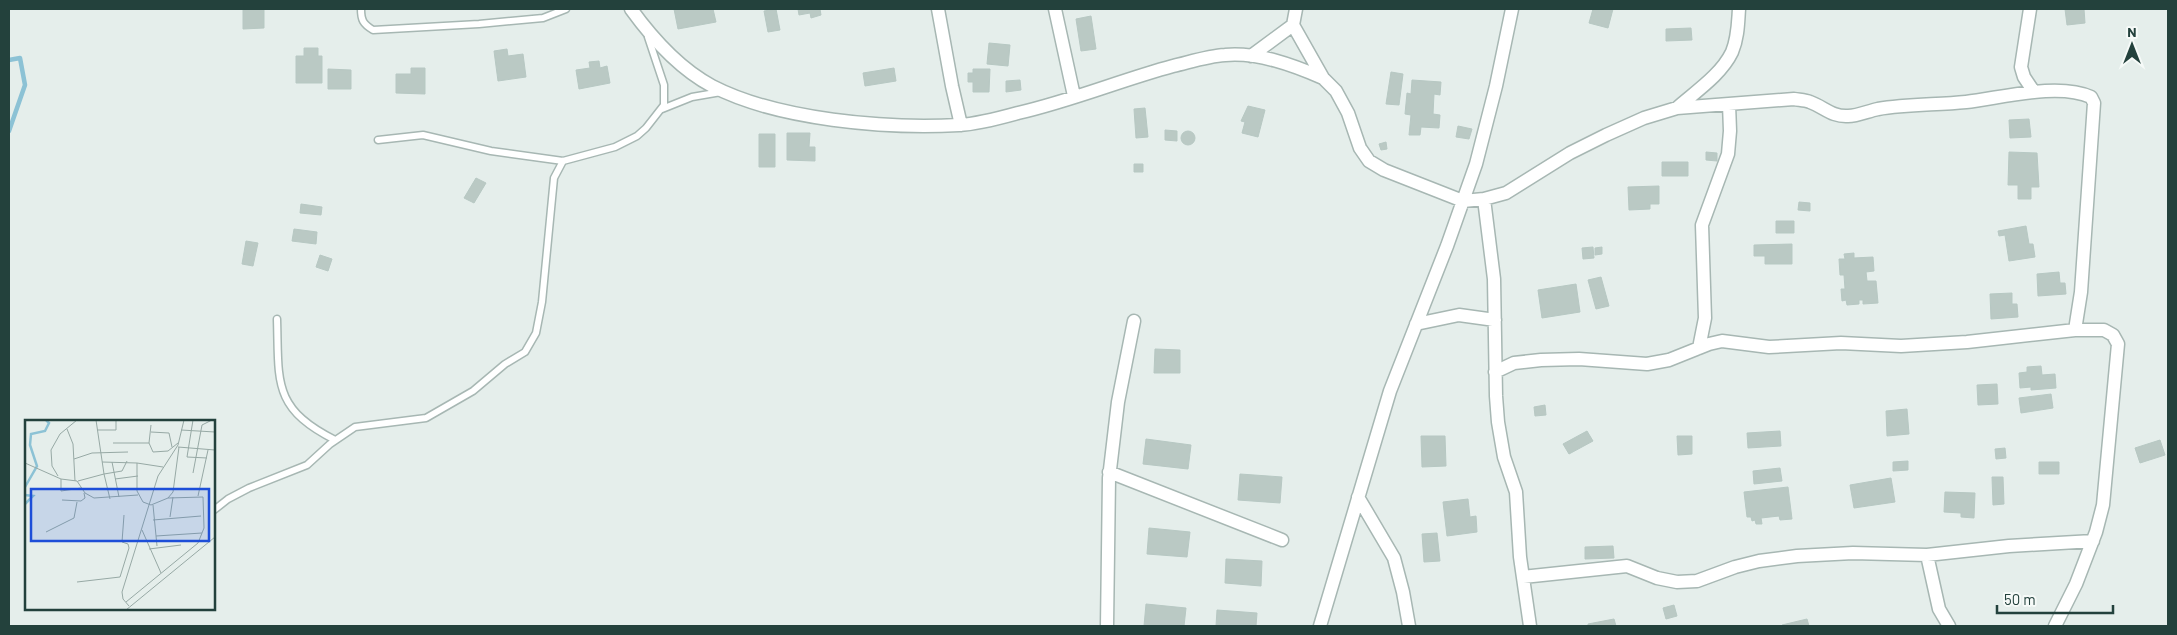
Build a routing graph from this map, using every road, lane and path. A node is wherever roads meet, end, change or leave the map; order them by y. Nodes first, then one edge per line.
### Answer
1 (361, 9) edge
2 (566, 9) edge
3 (631, 9) edge
4 (938, 9) edge
5 (1055, 9) edge
6 (1296, 9) edge
7 (1512, 9) edge
8 (1739, 9) edge
9 (2030, 9) edge
10 (1293, 25) junction
11 (646, 29) junction
12 (1251, 56) junction
13 (1323, 78) junction
14 (725, 92) junction
15 (2034, 92) junction
16 (1074, 96) junction
17 (1729, 104) junction
18 (1676, 108) junction
19 (662, 109) junction
20 (961, 125) junction
21 (378, 140) dead end
22 (563, 161) junction
23 (1484, 199) junction
24 (1463, 201) junction
25 (277, 319) dead end
26 (1134, 320) dead end
27 (1494, 320) junction
28 (1416, 324) junction
29 (2074, 330) junction
30 (1699, 348) junction
31 (1496, 372) junction
32 (336, 440) junction
33 (1109, 472) junction
34 (1358, 497) junction
35 (215, 509) edge
36 (1282, 540) dead end
37 (2093, 541) junction
38 (1927, 555) junction
39 (1523, 577) junction
40 (1107, 626) edge
41 (1320, 626) edge
42 (1409, 626) edge
43 (1530, 626) edge
44 (1949, 626) edge
45 (2055, 626) edge

1 - 2 lane
3 - 11 street
4 - 20 street
5 - 16 street
6 - 10 street
7 - 24 street
8 - 18 street
9 - 15 street
10 - 12 street
10 - 13 street
11 - 14 street
11 - 19 lane
12 - 13 street
12 - 16 street
13 - 24 street
14 - 19 lane
14 - 20 street
15 - 17 street
15 - 29 street
16 - 20 street
17 - 18 street
17 - 30 street
18 - 23 street
19 - 22 lane
21 - 22 lane
22 - 32 lane
23 - 24 street
23 - 27 street
24 - 28 street
25 - 32 lane
26 - 33 street
27 - 28 street
27 - 31 street
28 - 34 street
29 - 30 street
29 - 37 street
30 - 31 street
31 - 39 street
32 - 35 lane
33 - 36 street
33 - 40 street
34 - 41 street
34 - 42 street
37 - 38 street
37 - 45 street
38 - 39 street
38 - 44 street
39 - 43 street

